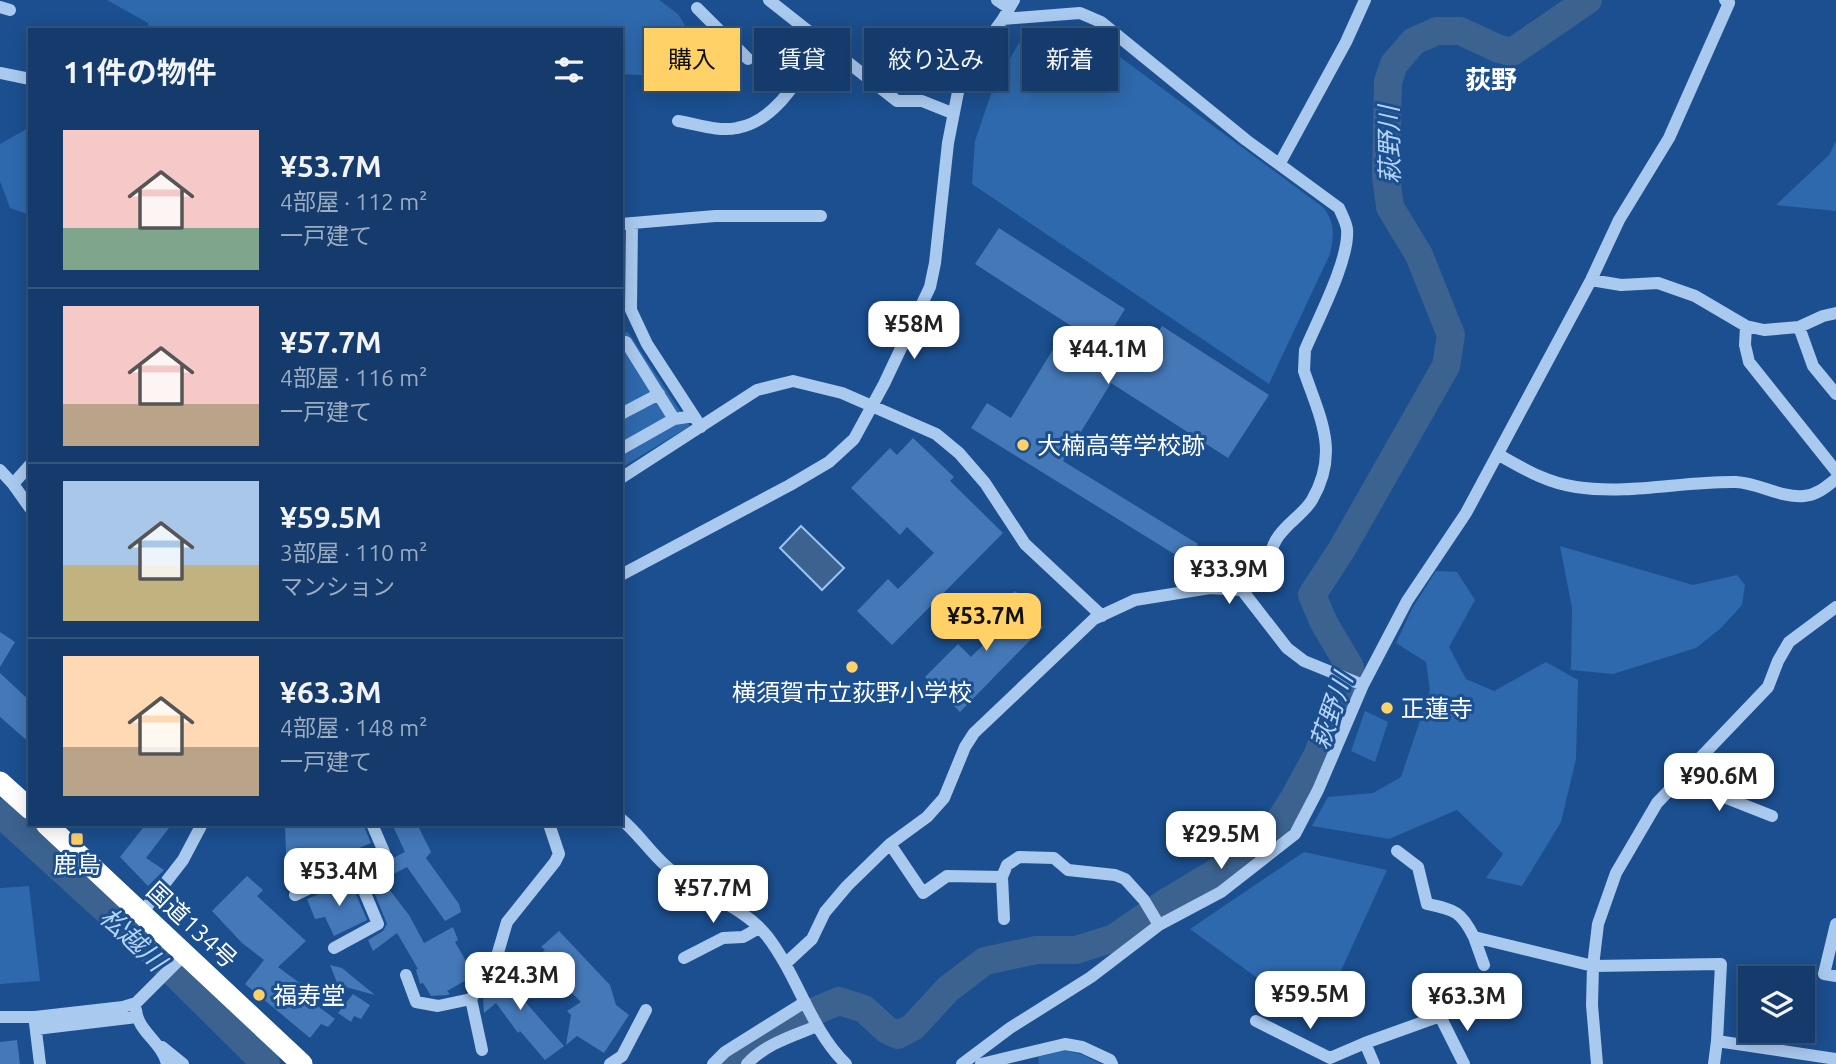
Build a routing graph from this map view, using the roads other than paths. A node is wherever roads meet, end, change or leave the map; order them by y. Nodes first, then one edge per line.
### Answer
1 (769, 0) edge
2 (998, 0) edge
3 (1365, 0) edge
4 (1728, 1) edge
5 (698, 7) edge
6 (1009, 9) edge
7 (805, 28) edge
8 (748, 59) dead end
9 (850, 64) edge
10 (0, 73) edge
11 (28, 79) edge
12 (788, 91) edge
13 (952, 113) junction
14 (678, 121) dead end
15 (1280, 163) junction
16 (821, 216) dead end
17 (626, 223) edge
18 (1591, 280) junction
19 (1836, 313) edge
20 (1746, 326) junction
21 (1799, 327) junction
22 (642, 333) junction
23 (624, 344) edge
24 (659, 394) junction
25 (1836, 394) edge
26 (872, 407) junction
27 (623, 413) edge
28 (674, 419) junction
29 (697, 421) junction
30 (623, 448) edge
31 (1499, 455) junction
32 (28, 467) edge
33 (0, 470) edge
34 (1836, 471) edge
35 (623, 476) edge
36 (1836, 479) edge
37 (13, 485) junction
38 (28, 505) edge
39 (623, 574) edge
40 (1242, 590) junction
41 (1836, 607) edge
42 (1102, 616) junction
43 (1363, 685) junction
44 (1678, 779) junction
45 (0, 782) edge
46 (28, 807) edge
47 (1772, 816) dead end
48 (623, 822) edge
49 (48, 826) edge
50 (201, 826) edge
51 (373, 826) edge
52 (550, 826) edge
53 (890, 844) junction
54 (1397, 851) dead end
55 (354, 867) junction
56 (1002, 877) junction
57 (295, 895) dead end
58 (141, 914) junction
59 (1004, 919) dead end
60 (1157, 921) junction
61 (1836, 924) edge
62 (759, 928) junction
63 (1474, 937) junction
64 (334, 948) dead end
65 (182, 958) junction
66 (684, 958) dead end
67 (785, 964) junction
68 (1484, 965) dead end
69 (1593, 966) junction
70 (405, 975) dead end
71 (1836, 976) edge
72 (471, 999) junction
73 (806, 1002) junction
74 (136, 1003) junction
75 (646, 1010) dead end
76 (0, 1017) edge
77 (137, 1017) junction
78 (1256, 1021) dead end
79 (35, 1023) junction
80 (817, 1026) junction
81 (1717, 1041) junction
82 (157, 1042) junction
83 (1365, 1043) junction
84 (482, 1050) dead end
85 (1836, 1059) edge
86 (40, 1064) edge
87 (167, 1064) edge
88 (183, 1064) edge
89 (302, 1064) edge
90 (610, 1064) edge
91 (713, 1064) edge
92 (747, 1064) edge
93 (846, 1064) edge
94 (971, 1064) edge
95 (1112, 1064) edge
96 (1374, 1064) edge
97 (1464, 1064) edge
98 (1597, 1064) edge
99 (1714, 1064) edge

1 - 7 street
2 - 6 street
3 - 15 street
4 - 18 street
5 - 8 street
6 - 13 street
6 - 15 street
9 - 13 street
10 - 11 street
12 - 14 street
13 - 26 street
15 - 40 street
16 - 17 street
17 - 22 street
18 - 20 street
18 - 31 street
19 - 21 street
20 - 21 street
20 - 34 street
21 - 25 street
22 - 23 street
22 - 29 street
23 - 24 street
24 - 27 street
24 - 28 street
26 - 29 street
26 - 39 street
26 - 42 street
28 - 29 street
28 - 30 street
29 - 35 street
31 - 36 street
31 - 43 street
32 - 37 street
33 - 37 street
37 - 38 street
40 - 42 street
40 - 43 street
41 - 44 street
42 - 53 street
43 - 60 street
44 - 47 street
44 - 69 street
45 - 46 highway
48 - 62 street
49 - 58 highway, 国道134号
50 - 58 street
51 - 55 street
52 - 72 street
53 - 56 street
53 - 67 street
54 - 63 street
55 - 57 street
55 - 64 street
56 - 59 street
56 - 60 street
58 - 65 highway, 国道134号
60 - 94 street
61 - 71 street
62 - 66 street
62 - 67 street
63 - 68 street
63 - 69 street
65 - 74 street
65 - 89 highway, 国道134号
67 - 73 street
69 - 81 street
69 - 98 street
70 - 72 street
72 - 84 street
73 - 80 street
73 - 91 street
74 - 77 street
74 - 79 street
75 - 90 street
76 - 79 street
77 - 79 street
77 - 82 street
78 - 83 street
79 - 86 street
80 - 92 street
80 - 93 street
81 - 85 street
81 - 99 street
82 - 87 street
82 - 88 street
83 - 96 street
83 - 97 street
94 - 95 street

